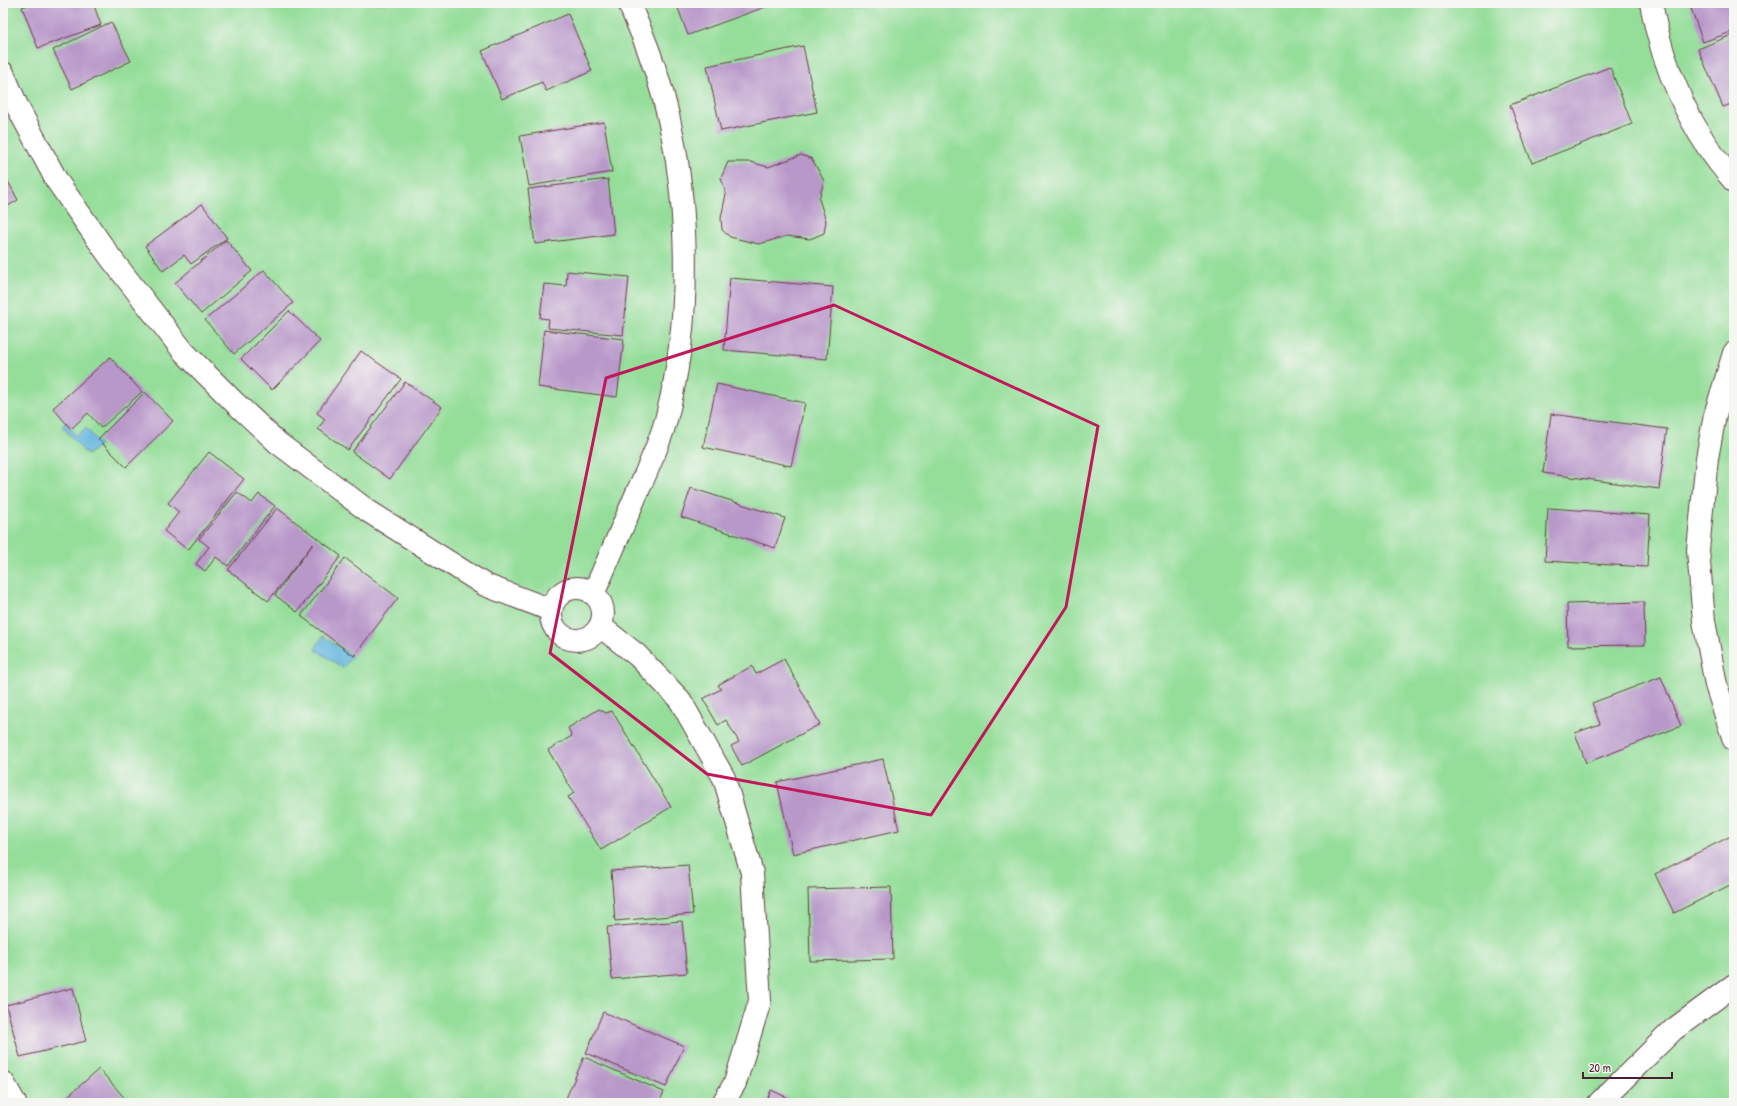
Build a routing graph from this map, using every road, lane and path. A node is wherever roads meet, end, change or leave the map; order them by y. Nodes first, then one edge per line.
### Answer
1 (629, 3) edge
2 (1651, 3) edge
3 (3, 73) edge
4 (1734, 181) edge
5 (1734, 353) edge
6 (593, 594) junction
7 (551, 610) junction
8 (600, 626) junction
9 (1734, 740) edge
10 (1734, 985) edge
11 (3, 1082) edge
12 (15, 1103) edge
13 (723, 1103) edge
14 (1599, 1103) edge

1 - 6 street
2 - 4 street
3 - 7 street
5 - 9 street
6 - 7 street
6 - 8 street
7 - 8 street
8 - 13 street
10 - 14 street
11 - 12 street

